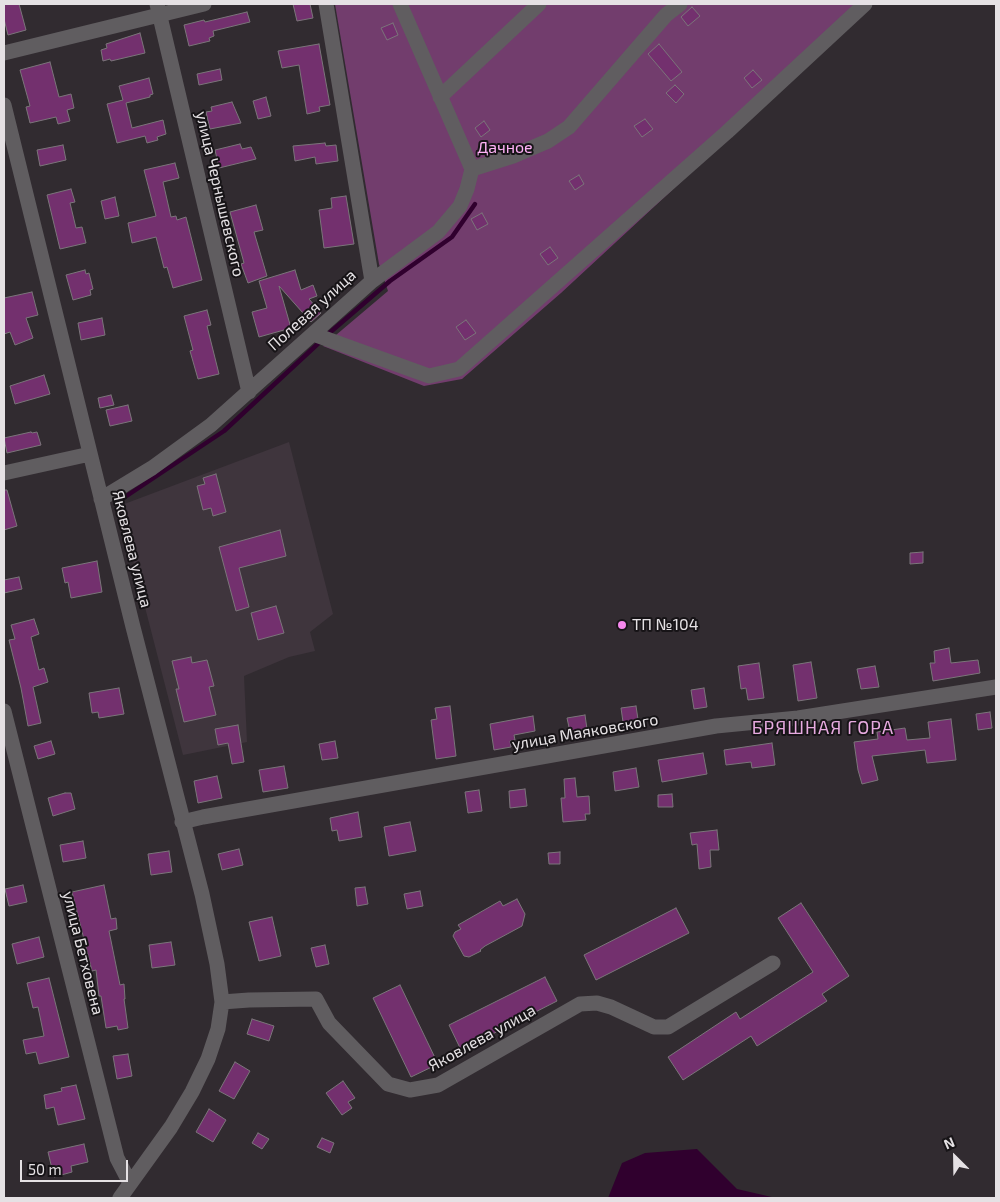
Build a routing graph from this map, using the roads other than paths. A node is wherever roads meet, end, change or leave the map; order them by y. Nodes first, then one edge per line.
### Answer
1 (204, 4) edge
2 (326, 4) edge
3 (539, 4) edge
4 (680, 4) edge
5 (865, 4) edge
6 (402, 5) edge
7 (158, 9) edge
8 (4, 53) edge
9 (440, 97) junction
10 (4, 105) edge
11 (472, 169) junction
12 (372, 281) junction
13 (313, 334) junction
14 (249, 392) junction
15 (90, 454) junction
16 (4, 473) edge
17 (101, 498) junction
18 (996, 687) edge
19 (4, 712) edge
20 (182, 822) junction
21 (772, 963) dead end
22 (222, 1002) junction
23 (130, 1183) junction
24 (120, 1198) edge

1 - 7 street
2 - 12 street, Полевая улица
3 - 9 street
4 - 11 street
5 - 13 street
6 - 9 street
7 - 8 street
7 - 14 street, улица Чернышевского
9 - 11 street
10 - 15 street, Яковлева улица
11 - 12 street
12 - 13 street, Полевая улица
13 - 14 street, Полевая улица
14 - 17 street, Полевая улица
15 - 16 street
15 - 17 street, Яковлева улица
17 - 20 street, Яковлева улица
18 - 20 street, улица Маяковского
19 - 23 street, улица Бетховена
20 - 22 street, Яковлева улица
21 - 22 street, Яковлева улица
22 - 23 street, Яковлева улица
23 - 24 street

